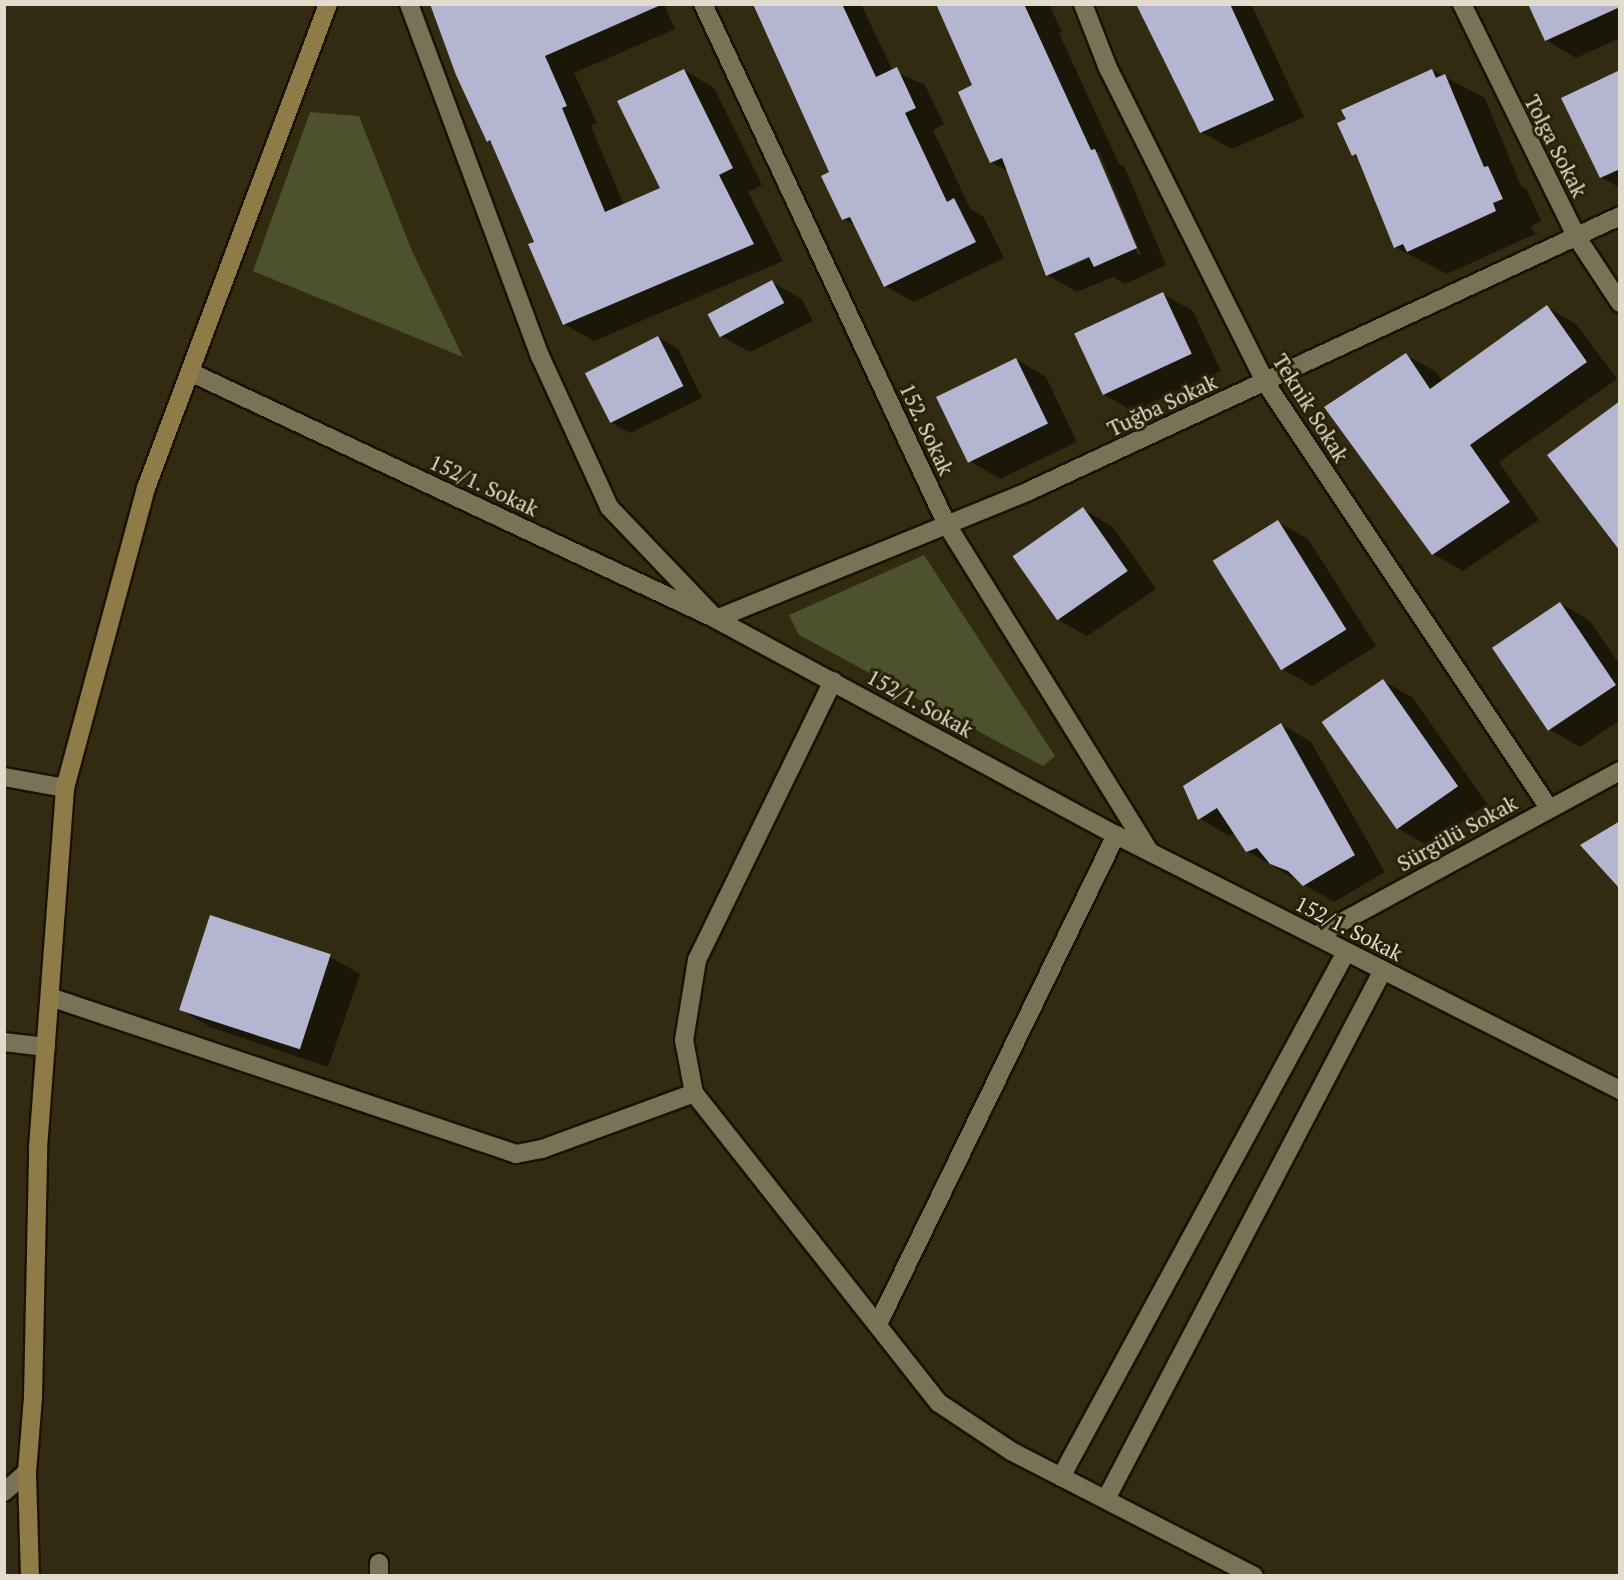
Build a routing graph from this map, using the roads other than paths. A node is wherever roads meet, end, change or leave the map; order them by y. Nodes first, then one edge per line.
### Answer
1 (328, 4) edge
2 (409, 4) edge
3 (703, 4) edge
4 (1083, 4) edge
5 (1462, 4) edge
6 (1620, 216) edge
7 (1576, 236) junction
8 (1620, 303) edge
9 (190, 372) junction
10 (1265, 382) junction
11 (947, 525) junction
12 (716, 619) junction
13 (833, 681) junction
14 (1620, 771) edge
15 (4, 777) edge
16 (65, 788) junction
17 (1549, 808) junction
18 (1116, 836) junction
19 (1149, 851) junction
20 (1316, 936) junction
21 (1347, 952) junction
22 (1383, 970) junction
23 (50, 997) junction
24 (4, 1042) edge
25 (46, 1047) junction
26 (1620, 1090) edge
27 (694, 1093) junction
28 (878, 1324) junction
29 (27, 1472) junction
30 (1061, 1477) junction
31 (4, 1492) edge
32 (1106, 1499) junction
33 (30, 1575) edge
34 (1254, 1575) edge

1 - 9 street
2 - 12 street
3 - 11 street, 152. Sokak
4 - 10 street, Teknik Sokak
5 - 7 street, Tolga Sokak
6 - 7 street, Tuğba Sokak
7 - 8 street, Tolga Sokak
7 - 10 street, Tuğba Sokak
9 - 12 street, 152/1. Sokak
9 - 16 street
10 - 11 street, Tuğba Sokak
10 - 17 street, Teknik Sokak
11 - 12 street, Tuğba Sokak
11 - 19 street, 152. Sokak
12 - 13 street, 152/1. Sokak
13 - 18 street, 152/1. Sokak
13 - 27 street
14 - 17 street, Sürgülü Sokak
15 - 16 street
16 - 23 street
17 - 20 street, Sürgülü Sokak
18 - 19 street, 152/1. Sokak
18 - 28 street
19 - 20 street, 152/1. Sokak
20 - 21 street, 152/1. Sokak
21 - 22 street, 152/1. Sokak
21 - 30 street
22 - 26 street, 152/1. Sokak
22 - 32 street
23 - 25 street
23 - 27 street
24 - 25 street
25 - 29 street
27 - 28 street
28 - 30 street
29 - 31 street
29 - 33 street
30 - 32 street
32 - 34 street

